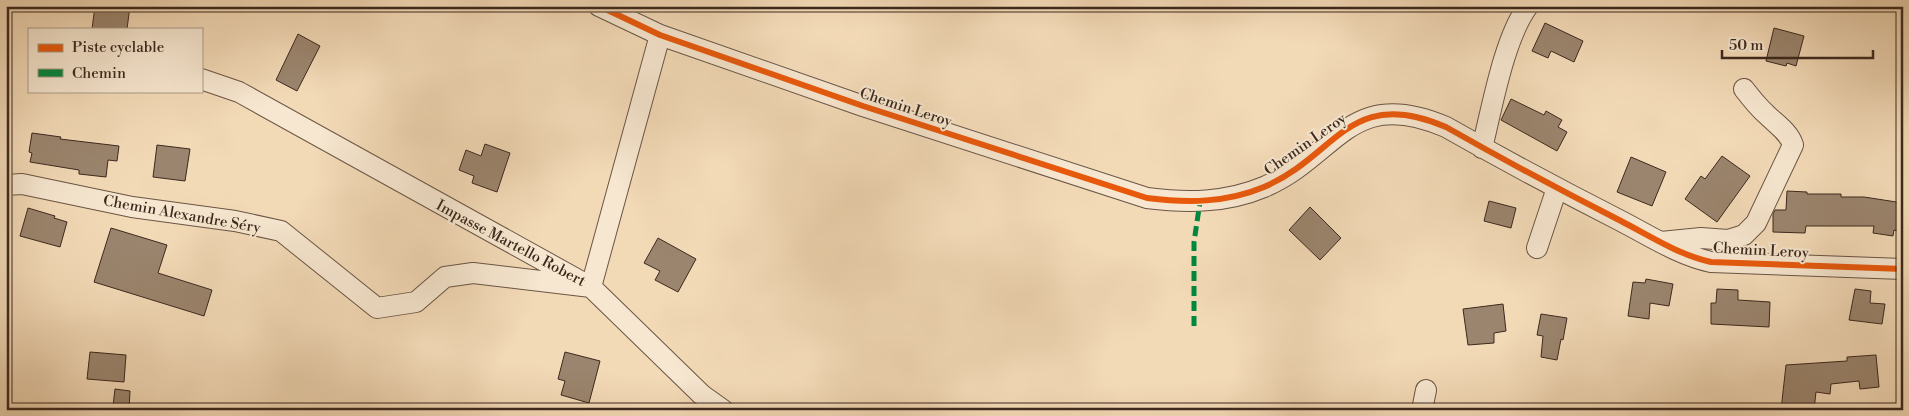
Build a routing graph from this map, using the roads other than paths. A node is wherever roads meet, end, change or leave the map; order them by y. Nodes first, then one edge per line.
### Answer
1 (599, 6) edge
2 (1528, 6) edge
3 (660, 34) junction
4 (202, 79) edge
5 (1744, 90) dead end
6 (1482, 148) junction
7 (6, 185) edge
8 (1557, 188) junction
9 (1661, 242) junction
10 (1537, 248) dead end
11 (1903, 269) edge
12 (591, 287) junction
13 (1426, 390) dead end
14 (723, 410) edge
15 (1422, 410) edge

1 - 3 street, Chemin Leroy
2 - 6 street
3 - 6 street, Chemin Leroy
3 - 12 street, Impasse Martello Robert
4 - 12 street, Impasse Martello Robert
5 - 9 street
6 - 8 street, Chemin Leroy
7 - 12 street, Chemin Alexandre Séry
8 - 9 street, Chemin Leroy
8 - 10 street
9 - 11 street, Chemin Leroy
12 - 14 street
13 - 15 street

